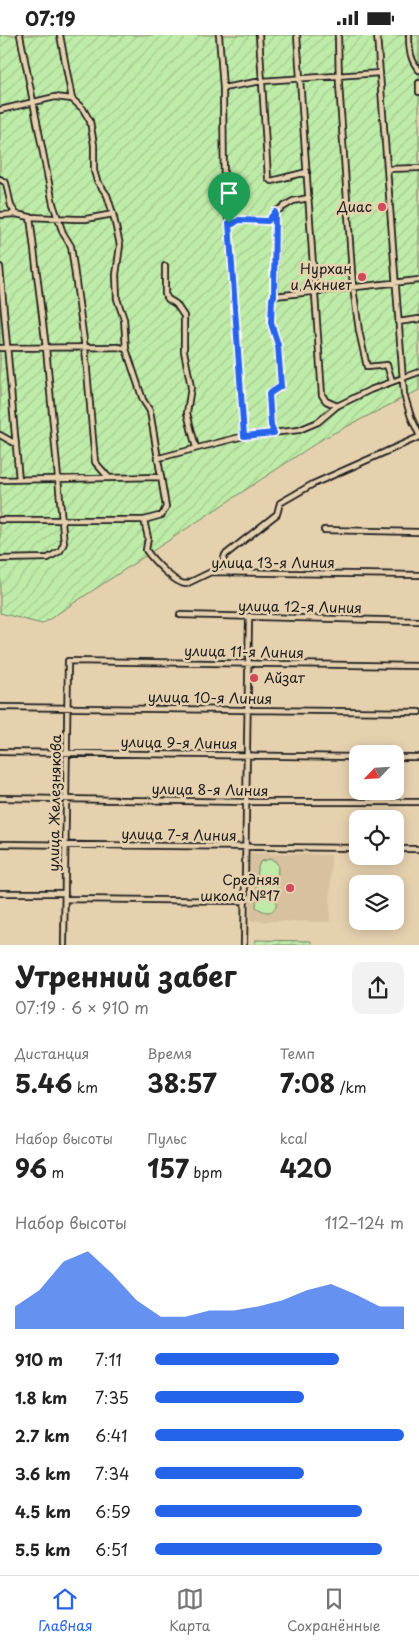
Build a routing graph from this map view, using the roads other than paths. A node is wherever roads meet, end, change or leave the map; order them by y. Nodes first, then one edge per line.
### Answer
1 (20, 35) edge
2 (60, 35) edge
3 (219, 35) edge
4 (259, 35) edge
5 (297, 35) edge
6 (338, 35) edge
7 (377, 35) edge
8 (409, 35) edge
9 (419, 70) edge
10 (380, 73) junction
11 (339, 76) junction
12 (299, 78) junction
13 (262, 81) junction
14 (419, 83) edge
15 (223, 88) junction
16 (419, 92) edge
17 (72, 99) junction
18 (32, 102) junction
19 (0, 110) edge
20 (419, 168) edge
21 (387, 169) junction
22 (307, 172) junction
23 (0, 179) edge
24 (309, 198) junction
25 (275, 212) junction
26 (16, 214) junction
27 (113, 214) junction
28 (0, 215) edge
29 (30, 217) junction
30 (58, 218) junction
31 (229, 223) junction
32 (165, 266) dead end
33 (0, 267) edge
34 (419, 280) edge
35 (395, 283) junction
36 (353, 287) junction
37 (315, 291) junction
38 (274, 296) junction
39 (419, 319) edge
40 (398, 321) junction
41 (0, 348) edge
42 (7, 348) junction
43 (46, 348) junction
44 (84, 348) junction
45 (126, 349) junction
46 (419, 372) edge
47 (402, 377) junction
48 (392, 381) junction
49 (337, 406) junction
50 (417, 421) edge
51 (274, 433) junction
52 (0, 435) edge
53 (244, 436) junction
54 (419, 436) edge
55 (16, 444) junction
56 (196, 448) junction
57 (159, 458) junction
58 (162, 477) junction
59 (109, 478) junction
60 (58, 479) junction
61 (0, 480) edge
62 (20, 480) junction
63 (62, 519) junction
64 (0, 520) edge
65 (144, 520) junction
66 (324, 530) dead end
67 (419, 532) edge
68 (0, 559) edge
69 (231, 573) junction
70 (419, 575) edge
71 (180, 615) dead end
72 (249, 616) junction
73 (419, 621) edge
74 (68, 661) joint
75 (248, 664) junction
76 (419, 666) edge
77 (0, 707) edge
78 (67, 707) junction
79 (247, 710) junction
80 (419, 712) edge
81 (0, 752) edge
82 (67, 753) junction
83 (247, 755) junction
84 (349, 757) edge
85 (404, 757) edge
86 (419, 757) edge
87 (0, 798) edge
88 (66, 799) junction
89 (246, 802) junction
90 (419, 802) edge
91 (0, 844) edge
92 (66, 845) junction
93 (244, 847) junction
94 (349, 848) edge
95 (404, 849) edge
96 (419, 849) edge
97 (0, 893) edge
98 (65, 893) junction
99 (65, 899) junction
100 (245, 901) junction
101 (64, 945) edge
102 (244, 945) edge

1 - 18 street
2 - 17 street
3 - 15 street
4 - 13 street
5 - 12 street
6 - 11 street
7 - 10 street
8 - 9 street
10 - 11 street
10 - 21 street
11 - 12 street
11 - 36 street
12 - 13 street
12 - 22 street
13 - 15 street
13 - 22 street
14 - 16 street
15 - 31 street
17 - 18 street
17 - 27 street
18 - 19 street
18 - 30 street
20 - 21 street
21 - 35 street
22 - 24 street
23 - 26 street
24 - 25 street
24 - 37 street
25 - 31 street
25 - 38 street
26 - 28 street
26 - 29 street
27 - 30 street
27 - 45 street
29 - 30 street
29 - 43 street
30 - 44 street
31 - 53 street
32 - 56 street
33 - 42 street
34 - 35 street
35 - 36 street
35 - 40 street
36 - 37 street
36 - 48 street
37 - 38 street
37 - 49 street
38 - 51 street
39 - 40 street
40 - 47 street
41 - 42 street
42 - 43 street
42 - 55 street
43 - 44 street
43 - 60 street
44 - 45 street
44 - 59 street
45 - 57 street
46 - 47 street
47 - 48 street
47 - 50 street
48 - 49 street
49 - 51 street
50 - 54 street
51 - 53 street
52 - 55 street
53 - 56 street
54 - 69 street
55 - 62 street
56 - 57 street
57 - 58 street
58 - 59 street
58 - 65 street
59 - 60 street
60 - 62 street
60 - 63 street
61 - 62 street
63 - 64 street
63 - 65 street
63 - 68 street
65 - 69 street, улица 13-я Линия
66 - 67 street
69 - 70 street, улица 13-я Линия
71 - 72 street, улица 12-я Линия
72 - 73 street, улица 12-я Линия
72 - 75 street
74 - 75 street, улица 11-я Линия
74 - 78 street, улица Железнякова
75 - 76 street, улица 11-я Линия
75 - 79 street
77 - 78 street, улица 10-я Линия
78 - 79 street, улица 10-я Линия
78 - 82 street, улица Железнякова
79 - 80 street, улица 10-я Линия
79 - 83 street
81 - 82 street, улица 9-я Линия
82 - 83 street, улица 9-я Линия
82 - 88 street, улица Железнякова
83 - 84 street, улица 9-я Линия
83 - 89 street
85 - 86 street
87 - 88 street, улица 8-я Линия
88 - 89 street, улица 8-я Линия
88 - 92 street, улица Железнякова
89 - 90 street, улица 8-я Линия
89 - 93 street
91 - 92 street, улица 7-я Линия
92 - 93 street, улица 7-я Линия
92 - 98 street, улица Железнякова
93 - 94 street, улица 7-я Линия
93 - 100 street
95 - 96 street
97 - 98 street
98 - 99 street, улица Железнякова
99 - 100 street
99 - 101 street, улица Железнякова
100 - 102 street

